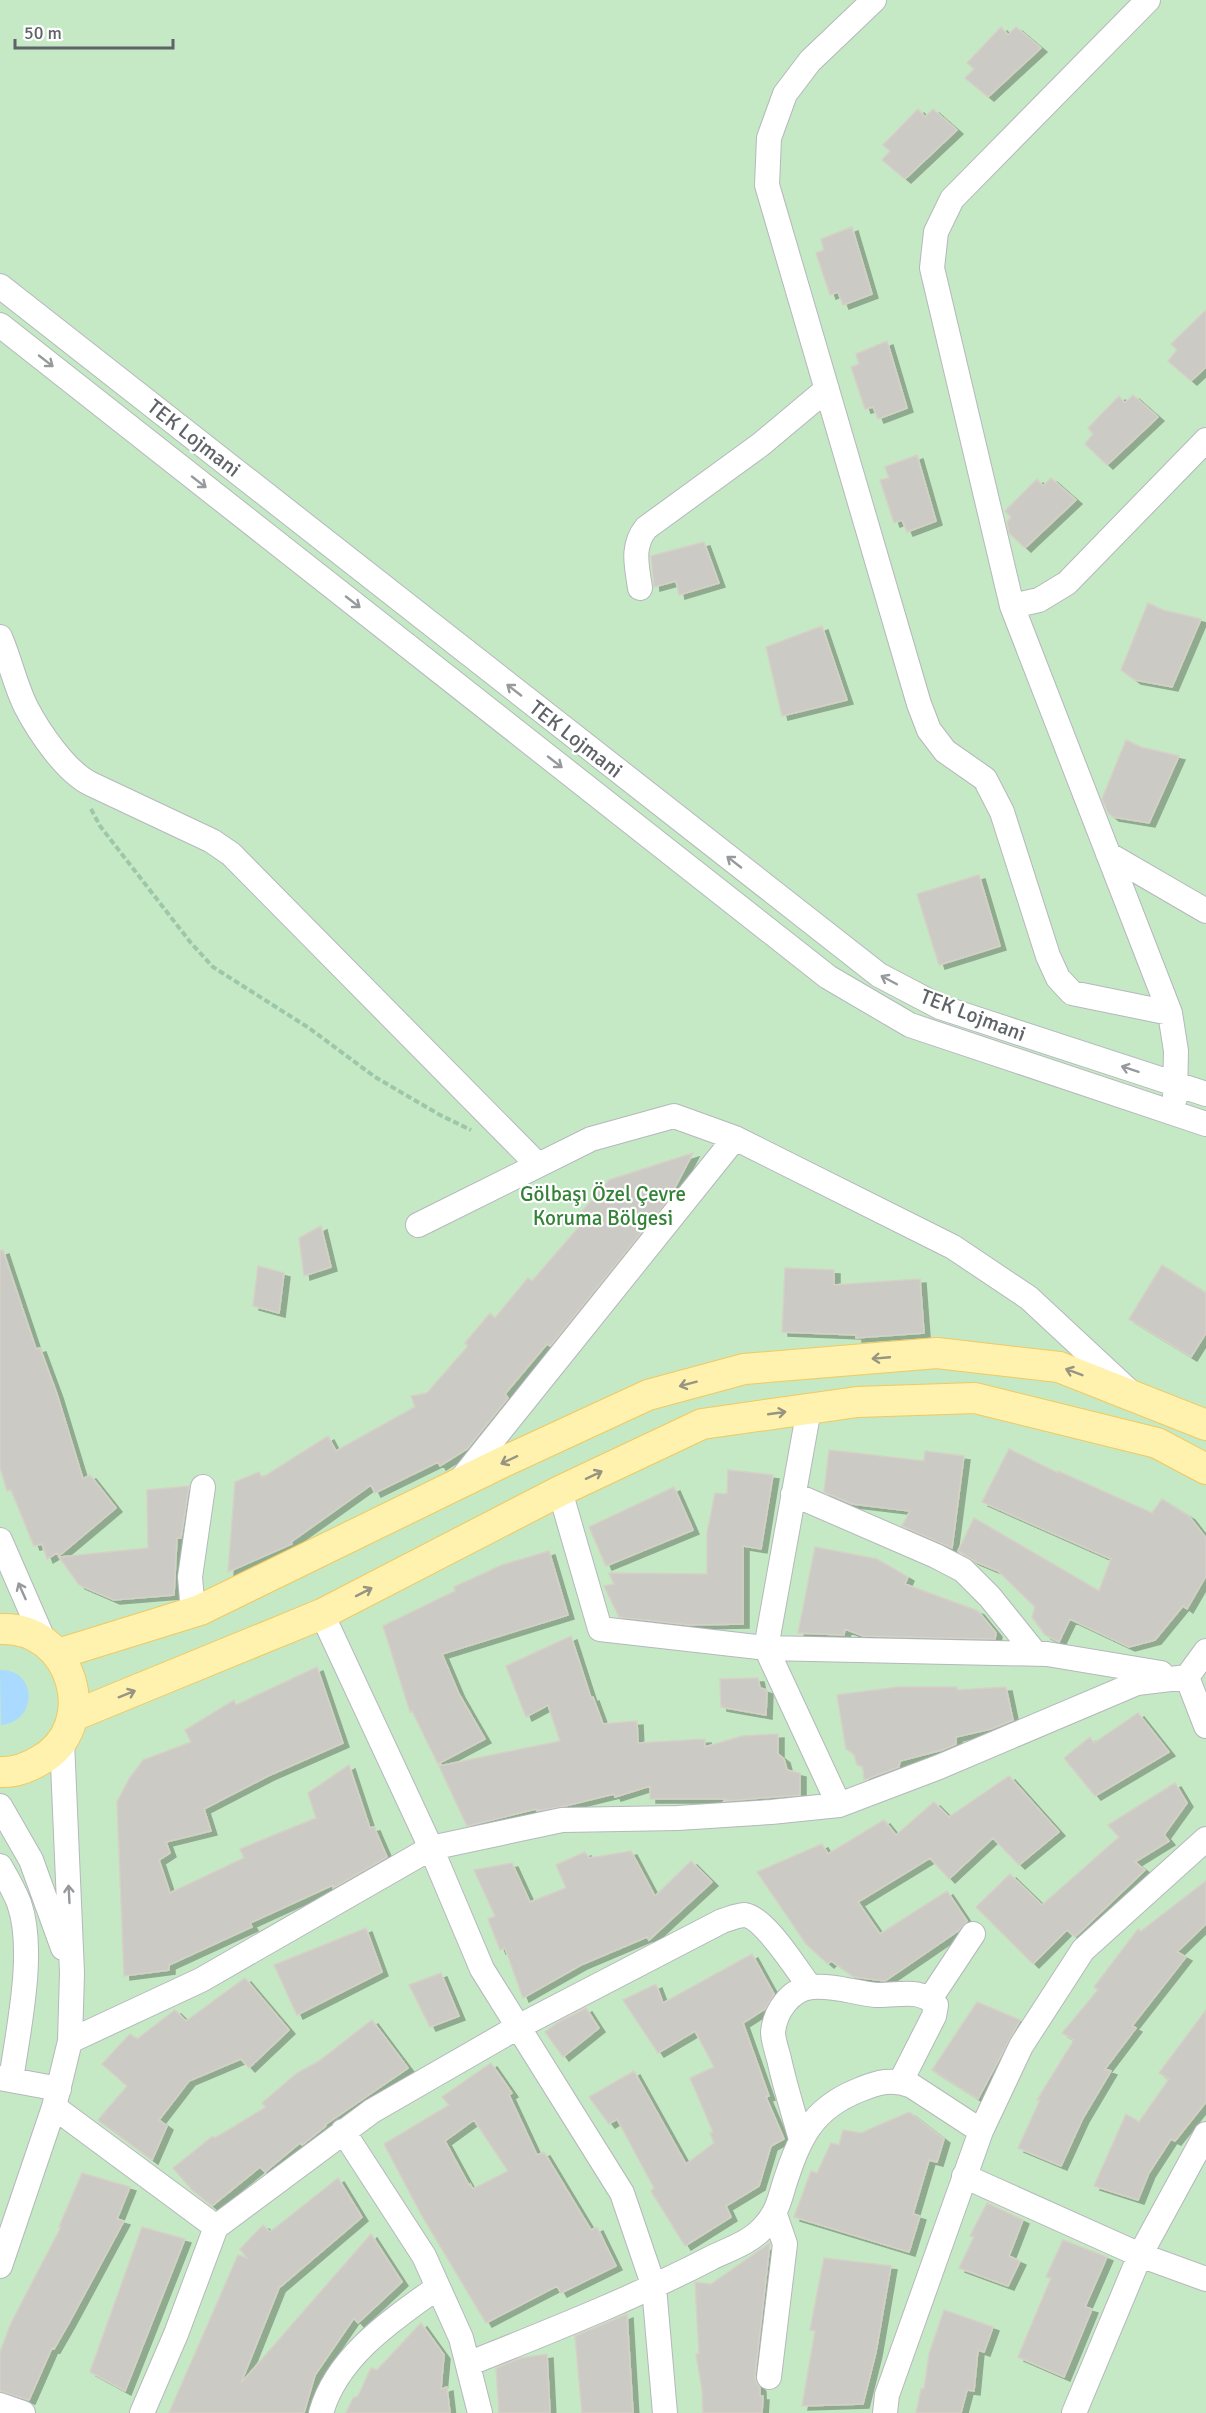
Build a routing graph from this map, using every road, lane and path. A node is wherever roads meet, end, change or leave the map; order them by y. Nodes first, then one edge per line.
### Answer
1 (874, 0) edge
2 (1148, 0) edge
3 (0, 286) edge
4 (0, 325) edge
5 (827, 389) junction
6 (1206, 440) edge
7 (640, 588) dead end
8 (1012, 606) junction
9 (0, 637) edge
10 (91, 784) junction
11 (1108, 854) junction
12 (1206, 911) edge
13 (1170, 1013) junction
14 (1176, 1084) junction
15 (1206, 1094) edge
16 (1173, 1113) junction
17 (1206, 1124) edge
18 (473, 1131) dead end
19 (735, 1138) junction
20 (538, 1165) junction
21 (418, 1225) dead end
22 (1133, 1395) junction
23 (809, 1409) junction
24 (1206, 1425) edge
25 (1206, 1469) edge
26 (456, 1485) junction
27 (203, 1487) dead end
28 (560, 1491) junction
29 (793, 1494) junction
30 (0, 1540) edge
31 (193, 1612) junction
32 (322, 1614) junction
33 (0, 1629) edge
34 (51, 1648) junction
35 (766, 1648) junction
36 (1206, 1651) edge
37 (1035, 1653) junction
38 (1187, 1677) junction
39 (1206, 1726) edge
40 (67, 1728) junction
41 (0, 1772) edge
42 (839, 1805) junction
43 (0, 1806) edge
44 (1206, 1839) edge
45 (431, 1848) junction
46 (0, 1866) edge
47 (973, 1934) dead end
48 (72, 1973) junction
49 (810, 1987) junction
50 (930, 1999) junction
51 (518, 2026) junction
52 (70, 2041) junction
53 (6, 2079) edge
54 (901, 2081) junction
55 (56, 2098) junction
56 (343, 2131) junction
57 (981, 2131) junction
58 (1206, 2134) edge
59 (801, 2139) junction
60 (964, 2176) junction
61 (775, 2215) junction
62 (216, 2228) junction
63 (1140, 2255) junction
64 (0, 2266) edge
65 (1206, 2279) edge
66 (438, 2287) junction
67 (654, 2287) junction
68 (468, 2364) junction
69 (770, 2377) dead end
70 (0, 2404) edge
71 (23, 2413) edge
72 (142, 2413) edge
73 (321, 2413) edge
74 (480, 2413) edge
75 (665, 2413) edge
76 (885, 2413) edge
77 (1074, 2413) edge

1 - 5 street
2 - 8 street
14 -> 3 street, TEK Lojmani
4 -> 16 street, TEK Lojmani
5 - 7 street
5 - 13 street
6 - 8 street
8 - 11 street
9 - 10 street
10 - 18 path
10 - 20 street
11 - 12 street
11 - 13 street
13 - 14 street
14 - 15 street, TEK Lojmani
14 - 16 street
16 - 17 street, TEK Lojmani
19 - 20 street
19 - 22 street
19 - 26 street
20 - 21 street
22 - 24 main road
22 -> 26 main road
23 - 25 main road
28 -> 23 main road
23 - 29 street
26 - 31 main road
27 - 31 street
32 -> 28 main road
28 - 35 street
29 - 35 street
29 - 37 street
34 -> 30 street
31 - 34 main road
40 -> 32 main road
32 - 45 street
33 - 34 main road
34 - 40 main road
35 - 37 street
35 - 42 street
36 - 38 street
37 - 38 street
38 - 39 street
38 - 42 street
40 - 41 main road
48 -> 40 street
42 - 45 street
43 - 48 street
44 - 57 street
45 - 51 street
45 - 52 street
46 - 53 street
47 - 50 street
48 - 52 street
49 - 50 street
49 - 51 street
49 - 59 street
50 - 54 street
51 - 56 street
51 - 67 street
52 - 55 street
53 - 55 street
54 - 57 street
54 - 59 street
55 - 62 street
55 - 64 street
56 - 62 street
56 - 66 street
57 - 60 street
58 - 63 street
59 - 61 street
60 - 63 street
60 - 76 street
61 - 67 street
61 - 69 street
62 - 72 street
63 - 65 street
63 - 77 street
66 - 68 street
66 - 73 street
67 - 68 street
67 - 75 street
68 - 74 street
70 - 71 street

